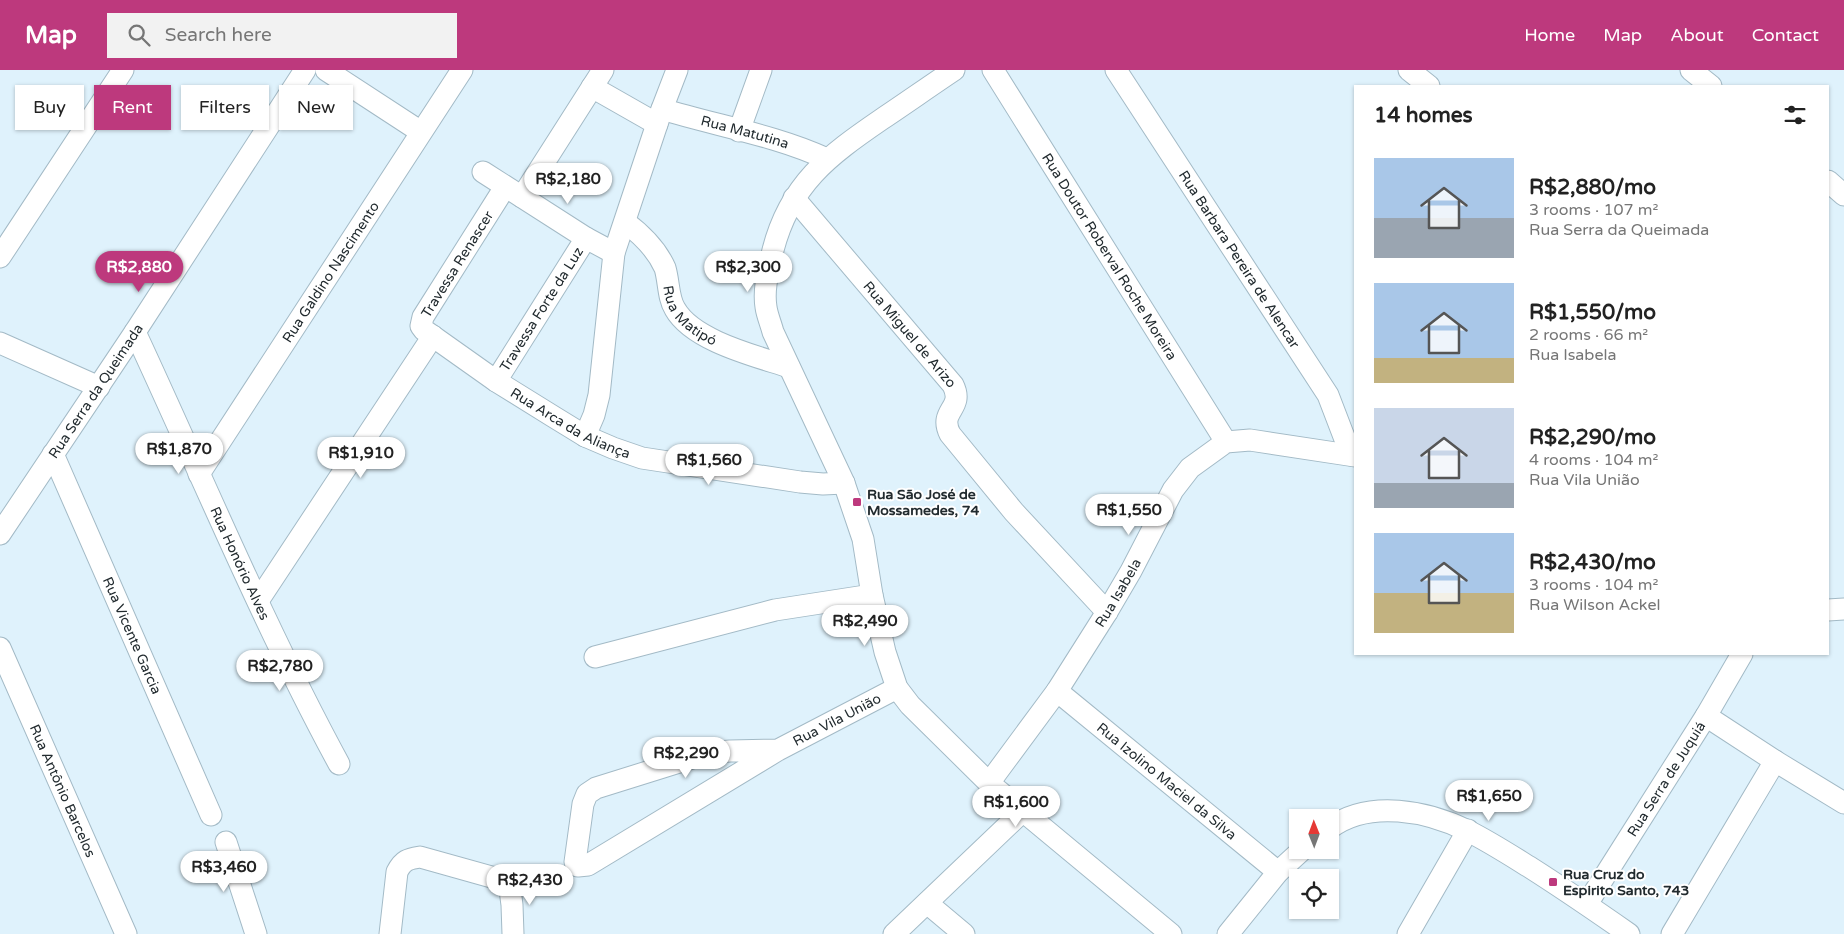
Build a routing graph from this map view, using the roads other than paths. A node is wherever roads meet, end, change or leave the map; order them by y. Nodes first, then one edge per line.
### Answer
1 (123, 70) edge
2 (305, 70) edge
3 (326, 70) edge
4 (462, 70) edge
5 (677, 70) edge
6 (761, 70) edge
7 (954, 70) edge
8 (993, 70) edge
9 (1116, 70) edge
10 (1410, 70) edge
11 (1692, 70) edge
12 (598, 78) edge
13 (1428, 85) edge
14 (1710, 85) edge
15 (660, 116) junction
16 (739, 130) junction
17 (421, 132) junction
18 (827, 159) junction
19 (483, 172) dead end
20 (1829, 182) edge
21 (514, 192) junction
22 (1844, 195) edge
23 (794, 198) junction
24 (626, 222) junction
25 (586, 238) junction
26 (614, 253) junction
27 (0, 257) edge
28 (135, 332) junction
29 (433, 336) junction
30 (0, 343) edge
31 (789, 368) junction
32 (496, 381) junction
33 (99, 387) junction
34 (585, 436) junction
35 (1226, 442) junction
36 (53, 454) junction
37 (1353, 455) edge
38 (199, 474) junction
39 (844, 483) junction
40 (0, 534) edge
41 (872, 595) junction
42 (258, 601) junction
43 (1844, 609) edge
44 (1829, 610) edge
45 (1107, 612) junction
46 (0, 648) edge
47 (1741, 655) edge
48 (595, 657) dead end
49 (897, 688) junction
50 (1057, 691) junction
51 (1706, 716) junction
52 (778, 750) junction
53 (1775, 761) junction
54 (339, 764) dead end
55 (989, 783) junction
56 (1844, 803) edge
57 (1024, 810) junction
58 (211, 815) dead end
59 (1339, 821) edge
60 (1468, 830) junction
61 (226, 842) dead end
62 (1292, 859) edge
63 (1278, 872) junction
64 (927, 903) junction
65 (1587, 904) junction
66 (126, 934) edge
67 (256, 934) edge
68 (390, 934) edge
69 (513, 934) edge
70 (894, 934) edge
71 (964, 934) edge
72 (1171, 934) edge
73 (1228, 934) edge
74 (1408, 934) edge
75 (1629, 934) edge
76 (1672, 934) edge

1 - 27 street
2 - 28 street, Rua Serra da Queimada
3 - 17 street
4 - 17 street, Rua Galdino Nascimento
5 - 15 street
6 - 16 street
7 - 18 street
8 - 35 street, Rua Doutor Roberval Roche Moreira
9 - 37 street, Rua Barbara Pereira de Alencar
10 - 13 street
11 - 14 street
12 - 15 street
12 - 21 street
15 - 16 street, Rua Matutina
15 - 24 street
16 - 18 street, Rua Matutina
17 - 38 street, Rua Galdino Nascimento
18 - 23 street
19 - 21 street
20 - 22 street
21 - 25 street
21 - 29 street, Travessa Renascer
23 - 31 street
23 - 45 street, Rua Miguel de Arizo
24 - 26 street
24 - 31 street, Rua Matipó
25 - 26 street
25 - 32 street, Travessa Forte da Luz
26 - 34 street
28 - 33 street, Rua Serra da Queimada
28 - 38 street, Rua Honório Alves
29 - 32 street, Rua Arca da Aliança
29 - 42 street
30 - 33 street
31 - 39 street
32 - 34 street, Rua Arca da Aliança
33 - 36 street, Rua Serra da Queimada
34 - 39 street, Rua Arca da Aliança
35 - 37 street
35 - 45 street, Rua Isabela
36 - 40 street, Rua Serra da Queimada
36 - 58 street, Rua Vicente Garcia
38 - 42 street, Rua Honório Alves
39 - 41 street
41 - 48 street
41 - 49 street
42 - 54 street, Rua Honório Alves
43 - 44 street
45 - 50 street, Rua Isabela
46 - 66 street, Rua Antônio Barcelos
47 - 51 street, Rua Serra de Juquiá
49 - 52 street, Rua Vila União
49 - 55 street
50 - 55 street, Rua Isabela
50 - 63 street, Rua Izolino Maciel da Silva
51 - 53 street
51 - 65 street, Rua Serra de Juquiá
52 - 52 street, Rua Vila União
53 - 56 street
53 - 76 street
55 - 57 street
57 - 64 street
57 - 72 street
59 - 60 street
60 - 65 street
60 - 74 street
61 - 67 street
62 - 63 street
63 - 73 street
64 - 70 street
64 - 71 street
65 - 75 street
68 - 69 street

